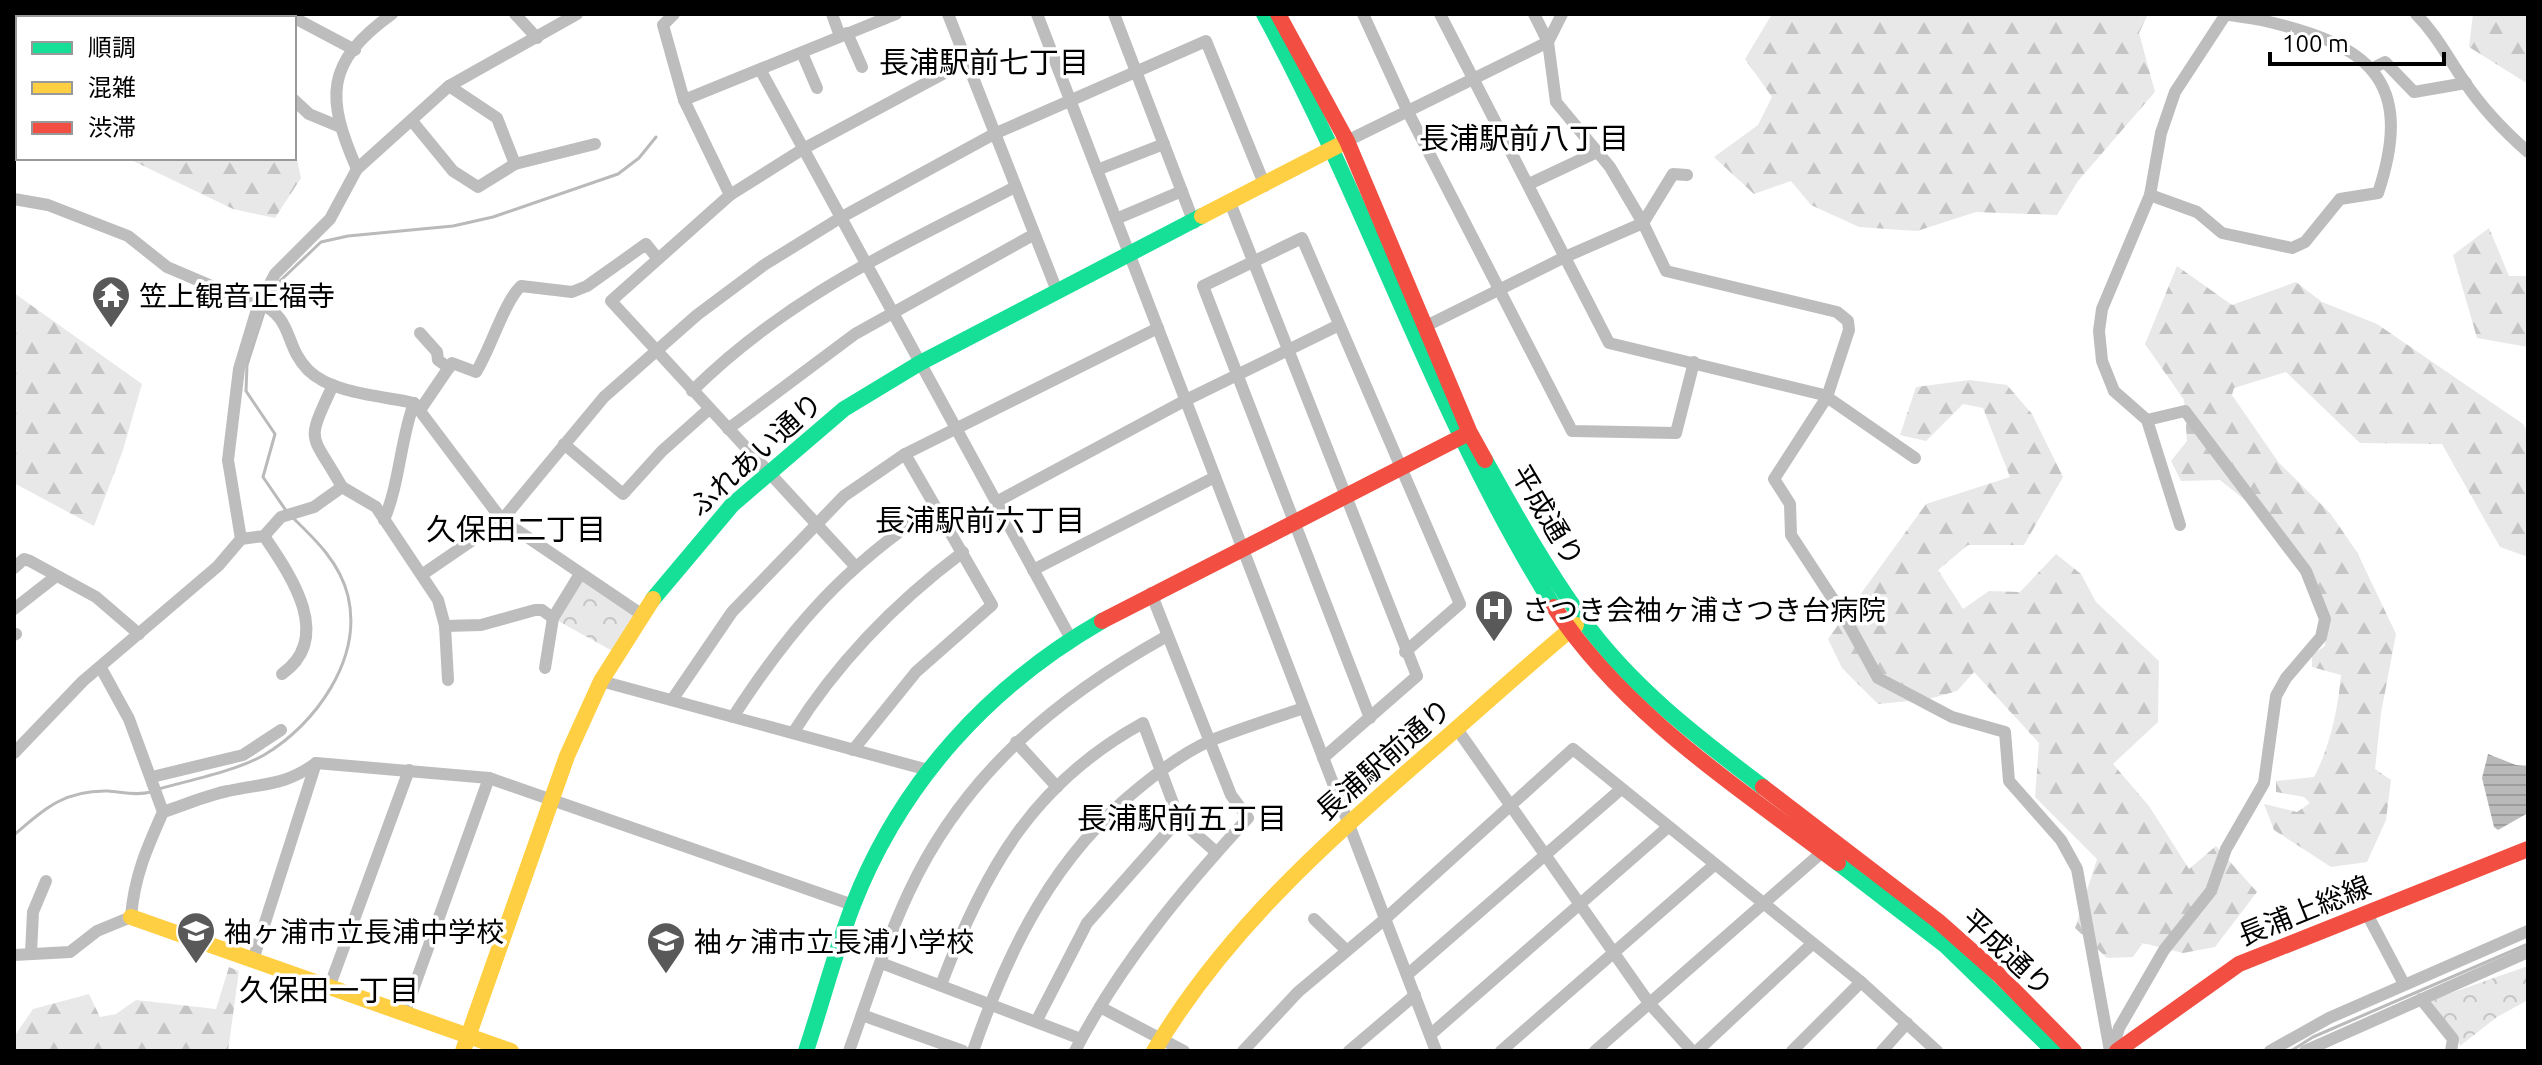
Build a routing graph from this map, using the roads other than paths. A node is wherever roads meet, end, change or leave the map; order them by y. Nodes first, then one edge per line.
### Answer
1 (392, 14) edge
2 (515, 14) edge
3 (577, 14) edge
4 (674, 14) edge
5 (832, 14) edge
6 (896, 14) edge
7 (948, 14) edge
8 (1037, 14) edge
9 (1114, 14) edge
10 (1264, 14) edge
11 (1278, 14) edge
12 (1363, 14) edge
13 (1440, 14) edge
14 (1534, 14) edge
15 (1562, 14) edge
16 (2225, 14) edge
17 (2416, 14) edge
18 (296, 19) edge
19 (844, 35) junction
20 (537, 38) junction
21 (1548, 42) junction
22 (355, 50) junction
23 (802, 53) junction
24 (965, 62) junction
25 (862, 67) dead end
26 (2373, 68) junction
27 (761, 71) junction
28 (1136, 72) junction
29 (1475, 79) junction
30 (2466, 83) junction
31 (449, 86) junction
32 (817, 88) dead end
33 (684, 100) junction
34 (1070, 100) junction
35 (296, 102) edge
36 (1408, 112) junction
37 (309, 114) junction
38 (296, 118) edge
39 (412, 121) junction
40 (338, 126) junction
41 (994, 134) junction
42 (595, 144) dead end
43 (1164, 144) junction
44 (1341, 145) junction
45 (803, 149) junction
46 (1597, 152) junction
47 (2528, 152) edge
48 (515, 164) junction
49 (357, 169) junction
50 (1097, 170) junction
51 (1687, 175) dead end
52 (1529, 184) junction
53 (1265, 186) junction
54 (1015, 187) junction
55 (1182, 191) junction
56 (730, 195) junction
57 (2150, 195) junction
58 (14, 199) edge
59 (1231, 205) junction
60 (840, 218) junction
61 (1116, 219) junction
62 (1194, 223) junction
63 (1643, 223) junction
64 (1033, 235) junction
65 (1130, 255) junction
66 (1565, 257) junction
67 (658, 259) junction
68 (1251, 260) junction
69 (866, 265) junction
70 (1498, 289) junction
71 (1057, 291) junction
72 (258, 304) junction
73 (892, 312) junction
74 (1337, 326) junction
75 (1426, 326) junction
76 (1158, 328) junction
77 (420, 333) dead end
78 (1289, 347) junction
79 (655, 351) junction
80 (1694, 362) junction
81 (920, 363) junction
82 (449, 368) junction
83 (1238, 374) junction
84 (333, 385) junction
85 (692, 391) junction
86 (1827, 397) junction
87 (1186, 400) junction
88 (417, 407) junction
89 (708, 410) junction
90 (2147, 420) junction
91 (728, 429) junction
92 (957, 430) junction
93 (1464, 436) junction
94 (564, 444) junction
95 (905, 454) junction
96 (1915, 458) dead end
97 (1400, 467) junction
98 (767, 472) junction
99 (1215, 477) junction
100 (342, 487) junction
101 (1347, 494) junction
102 (996, 502) junction
103 (935, 507) junction
104 (384, 520) junction
105 (502, 520) junction
106 (1295, 520) junction
107 (815, 524) junction
108 (2180, 525) dead end
109 (264, 536) junction
110 (241, 539) junction
111 (1244, 547) junction
112 (963, 552) junction
113 (856, 567) junction
114 (14, 568) edge
115 (1033, 570) junction
116 (423, 574) junction
117 (580, 574) junction
118 (55, 577) junction
119 (1151, 593) junction
120 (14, 609) edge
121 (641, 614) junction
122 (553, 618) junction
123 (1576, 625) junction
124 (445, 626) junction
125 (139, 634) junction
126 (1167, 636) junction
127 (1071, 639) junction
128 (1405, 652) junction
129 (101, 668) junction
130 (545, 668) dead end
131 (282, 674) dead end
132 (448, 680) dead end
133 (601, 681) junction
134 (672, 700) junction
135 (1304, 708) junction
136 (733, 717) junction
137 (1370, 718) junction
138 (1457, 729) junction
139 (281, 730) dead end
140 (793, 733) junction
141 (1210, 741) junction
142 (1016, 742) junction
143 (853, 750) junction
144 (14, 753) edge
145 (1323, 758) junction
146 (316, 763) junction
147 (409, 770) junction
148 (928, 770) junction
149 (1162, 770) junction
150 (152, 777) junction
151 (489, 778) junction
152 (1057, 787) junction
153 (1620, 790) junction
154 (550, 801) junction
155 (1511, 803) junction
156 (163, 812) junction
157 (1179, 819) junction
158 (1349, 823) junction
159 (1667, 828) junction
160 (1828, 847) junction
161 (2528, 849) edge
162 (1216, 852) junction
163 (1547, 854) junction
164 (1713, 866) junction
165 (46, 881) dead end
166 (1581, 902) junction
167 (1762, 904) junction
168 (853, 905) junction
169 (2366, 912) junction
170 (131, 917) junction
171 (1314, 919) dead end
172 (1385, 919) junction
173 (2528, 931) edge
174 (1812, 944) junction
175 (1345, 949) junction
176 (1615, 951) junction
177 (2528, 952) edge
178 (31, 953) junction
179 (14, 955) edge
180 (253, 960) junction
181 (881, 963) junction
182 (1407, 975) junction
183 (1861, 982) junction
184 (330, 985) junction
185 (941, 985) junction
186 (2399, 987) junction
187 (1415, 995) junction
188 (2421, 999) junction
189 (992, 1003) junction
190 (1649, 1003) junction
191 (1100, 1007) junction
192 (2402, 1008) junction
193 (405, 1012) junction
194 (862, 1015) junction
195 (1037, 1020) junction
196 (1907, 1023) junction
197 (1430, 1035) junction
198 (2332, 1036) junction
199 (466, 1044) edge
200 (1078, 1045) edge
201 (1157, 1046) edge
202 (511, 1051) edge
203 (806, 1051) edge
204 (849, 1051) edge
205 (963, 1051) edge
206 (973, 1051) edge
207 (1184, 1051) edge
208 (1243, 1051) edge
209 (1349, 1051) edge
210 (1436, 1051) edge
211 (1501, 1051) edge
212 (1595, 1051) edge
213 (1695, 1051) edge
214 (1792, 1051) edge
215 (1882, 1051) edge
216 (1937, 1051) edge
217 (2054, 1051) edge
218 (2074, 1051) edge
219 (2113, 1051) edge
220 (2270, 1051) edge
221 (2305, 1051) edge
222 (2337, 1051) edge
223 (2451, 1051) edge

1 - 22 street
2 - 20 street
3 - 20 street
4 - 33 street
5 - 19 street
6 - 19 street
7 - 24 street
8 - 34 street
9 - 28 street
10 - 44 street, 平成通り
11 - 44 street, 平成通り
12 - 36 street
13 - 29 street
14 - 21 street
15 - 21 street
16 - 26 street
16 - 57 street
17 - 30 street
18 - 22 street
19 - 23 street
19 - 25 street
20 - 31 street
21 - 29 street
21 - 46 street
22 - 40 street
23 - 27 street
23 - 32 street
24 - 41 street
24 - 45 street
26 - 30 street
26 - 57 street
27 - 33 street
27 - 45 street
28 - 34 street
28 - 43 street
28 - 53 street
29 - 36 street
29 - 52 street
30 - 47 street
31 - 39 street
31 - 48 street
33 - 56 street
34 - 41 street
34 - 50 street
35 - 37 street
36 - 44 street
36 - 70 street
37 - 38 street
37 - 40 street
39 - 48 street
39 - 49 street
40 - 49 street
41 - 54 street
41 - 60 street
42 - 48 street
43 - 50 street
43 - 55 street
44 - 53 street, ふれあい通り
44 - 75 street, 平成通り
44 - 93 street, 平成通り
45 - 56 street
45 - 60 street
46 - 52 street
46 - 63 street
49 - 72 street
50 - 61 street
51 - 63 street
52 - 66 street
53 - 59 street, ふれあい通り
54 - 64 street
54 - 69 street
55 - 61 street
55 - 62 street
56 - 67 street
57 - 90 street
58 - 72 street
59 - 62 street, ふれあい通り
59 - 68 street
60 - 69 street
60 - 79 street
61 - 65 street
62 - 65 street, ふれあい通り
63 - 66 street
63 - 86 street
64 - 71 street
64 - 73 street
65 - 71 street, ふれあい通り
65 - 76 street
66 - 70 street
66 - 80 street
67 - 79 street
67 - 82 street
68 - 74 street
68 - 78 street
68 - 83 street
69 - 73 street
69 - 85 street
70 - 75 street
70 - 80 street
71 - 81 street, ふれあい通り
72 - 84 street
72 - 110 street
73 - 81 street
73 - 91 street
74 - 78 street
74 - 97 street
75 - 93 street, 平成通り
76 - 87 street
76 - 92 street
77 - 82 street
78 - 83 street
78 - 101 street
79 - 85 street
79 - 94 street
80 - 86 street
81 - 92 street
81 - 98 street, ふれあい通り
82 - 88 street
83 - 87 street
83 - 106 street
84 - 88 street
84 - 100 street
85 - 89 street
86 - 96 street
86 - 219 street
87 - 99 street
87 - 102 street
88 - 104 street
88 - 105 street
89 - 91 street
89 - 94 street
90 - 108 street
90 - 219 street
91 - 98 street
92 - 95 street
92 - 102 street
93 - 97 street
93 - 123 street, 平成通り
94 - 105 street
95 - 103 street
95 - 107 street
97 - 101 street
97 - 128 street
98 - 107 street
98 - 121 street, ふれあい通り
99 - 111 street
99 - 115 street
100 - 104 street
100 - 109 street
101 - 106 street
101 - 128 street
102 - 115 street
103 - 112 street
103 - 113 street
104 - 116 street
105 - 116 street
105 - 117 street
106 - 111 street
106 - 137 street
107 - 113 street
107 - 134 street
109 - 110 street
109 - 131 street
110 - 125 street
111 - 119 street
111 - 135 street
112 - 140 street
112 - 143 street
113 - 136 street
114 - 118 street
115 - 127 street
116 - 124 street
117 - 121 street
117 - 122 street
118 - 120 street
118 - 125 street
119 - 126 street
119 - 127 street
121 - 133 street, ふれあい通り
122 - 124 street
122 - 130 street
123 - 138 street, 長浦駅前通り
123 - 160 street, 平成通り
124 - 132 street
125 - 129 street
126 - 141 street
126 - 142 street
127 - 148 street
128 - 137 street
129 - 144 street
129 - 150 street
133 - 134 street
133 - 154 street, ふれあい通り
134 - 136 street
135 - 141 street
135 - 145 street
136 - 140 street
137 - 145 street
138 - 155 street
138 - 158 street, 長浦駅前通り
139 - 150 street
140 - 143 street
141 - 149 street
141 - 162 street
142 - 152 street
142 - 181 street
143 - 148 street
145 - 158 street
146 - 147 street
146 - 156 street
146 - 180 street
147 - 151 street
147 - 184 street
148 - 168 street
149 - 152 street
149 - 157 street
149 - 189 street
150 - 156 street
151 - 154 street
151 - 193 street
152 - 185 street
153 - 155 street
153 - 159 street
153 - 163 street
154 - 168 street
154 - 199 street, ふれあい通り
155 - 163 street
155 - 172 street
156 - 170 street
157 - 162 street
157 - 195 street
158 - 172 street
158 - 201 street, 長浦駅前通り
159 - 164 street
159 - 166 street
160 - 167 street
160 - 217 street, 平成通り
160 - 218 street, 平成通り
161 - 169 street, 長浦上総線
162 - 191 street
163 - 166 street
163 - 182 street
164 - 167 street
164 - 176 street
165 - 178 street
166 - 176 street
166 - 197 street
167 - 174 street
167 - 190 street
168 - 203 street
169 - 186 street
169 - 219 street, 長浦上総線
170 - 178 street
170 - 180 street
171 - 175 street
172 - 175 street
172 - 182 street
173 - 186 street
174 - 183 street
174 - 213 street
175 - 208 street
176 - 190 street
176 - 211 street
177 - 188 street
178 - 179 street
180 - 184 street
181 - 185 street
181 - 194 street
182 - 187 street
183 - 196 street
183 - 214 street
184 - 193 street
185 - 189 street
186 - 192 street
186 - 220 street
187 - 197 street
187 - 209 street
188 - 192 street
188 - 223 street
189 - 195 street
189 - 206 street
190 - 212 street
190 - 213 street
191 - 200 street
191 - 201 street
192 - 198 street
193 - 199 street
194 - 204 street
194 - 205 street
195 - 200 street
196 - 215 street
196 - 216 street
197 - 210 street
198 - 221 street
198 - 222 street
199 - 202 street
201 - 207 street

